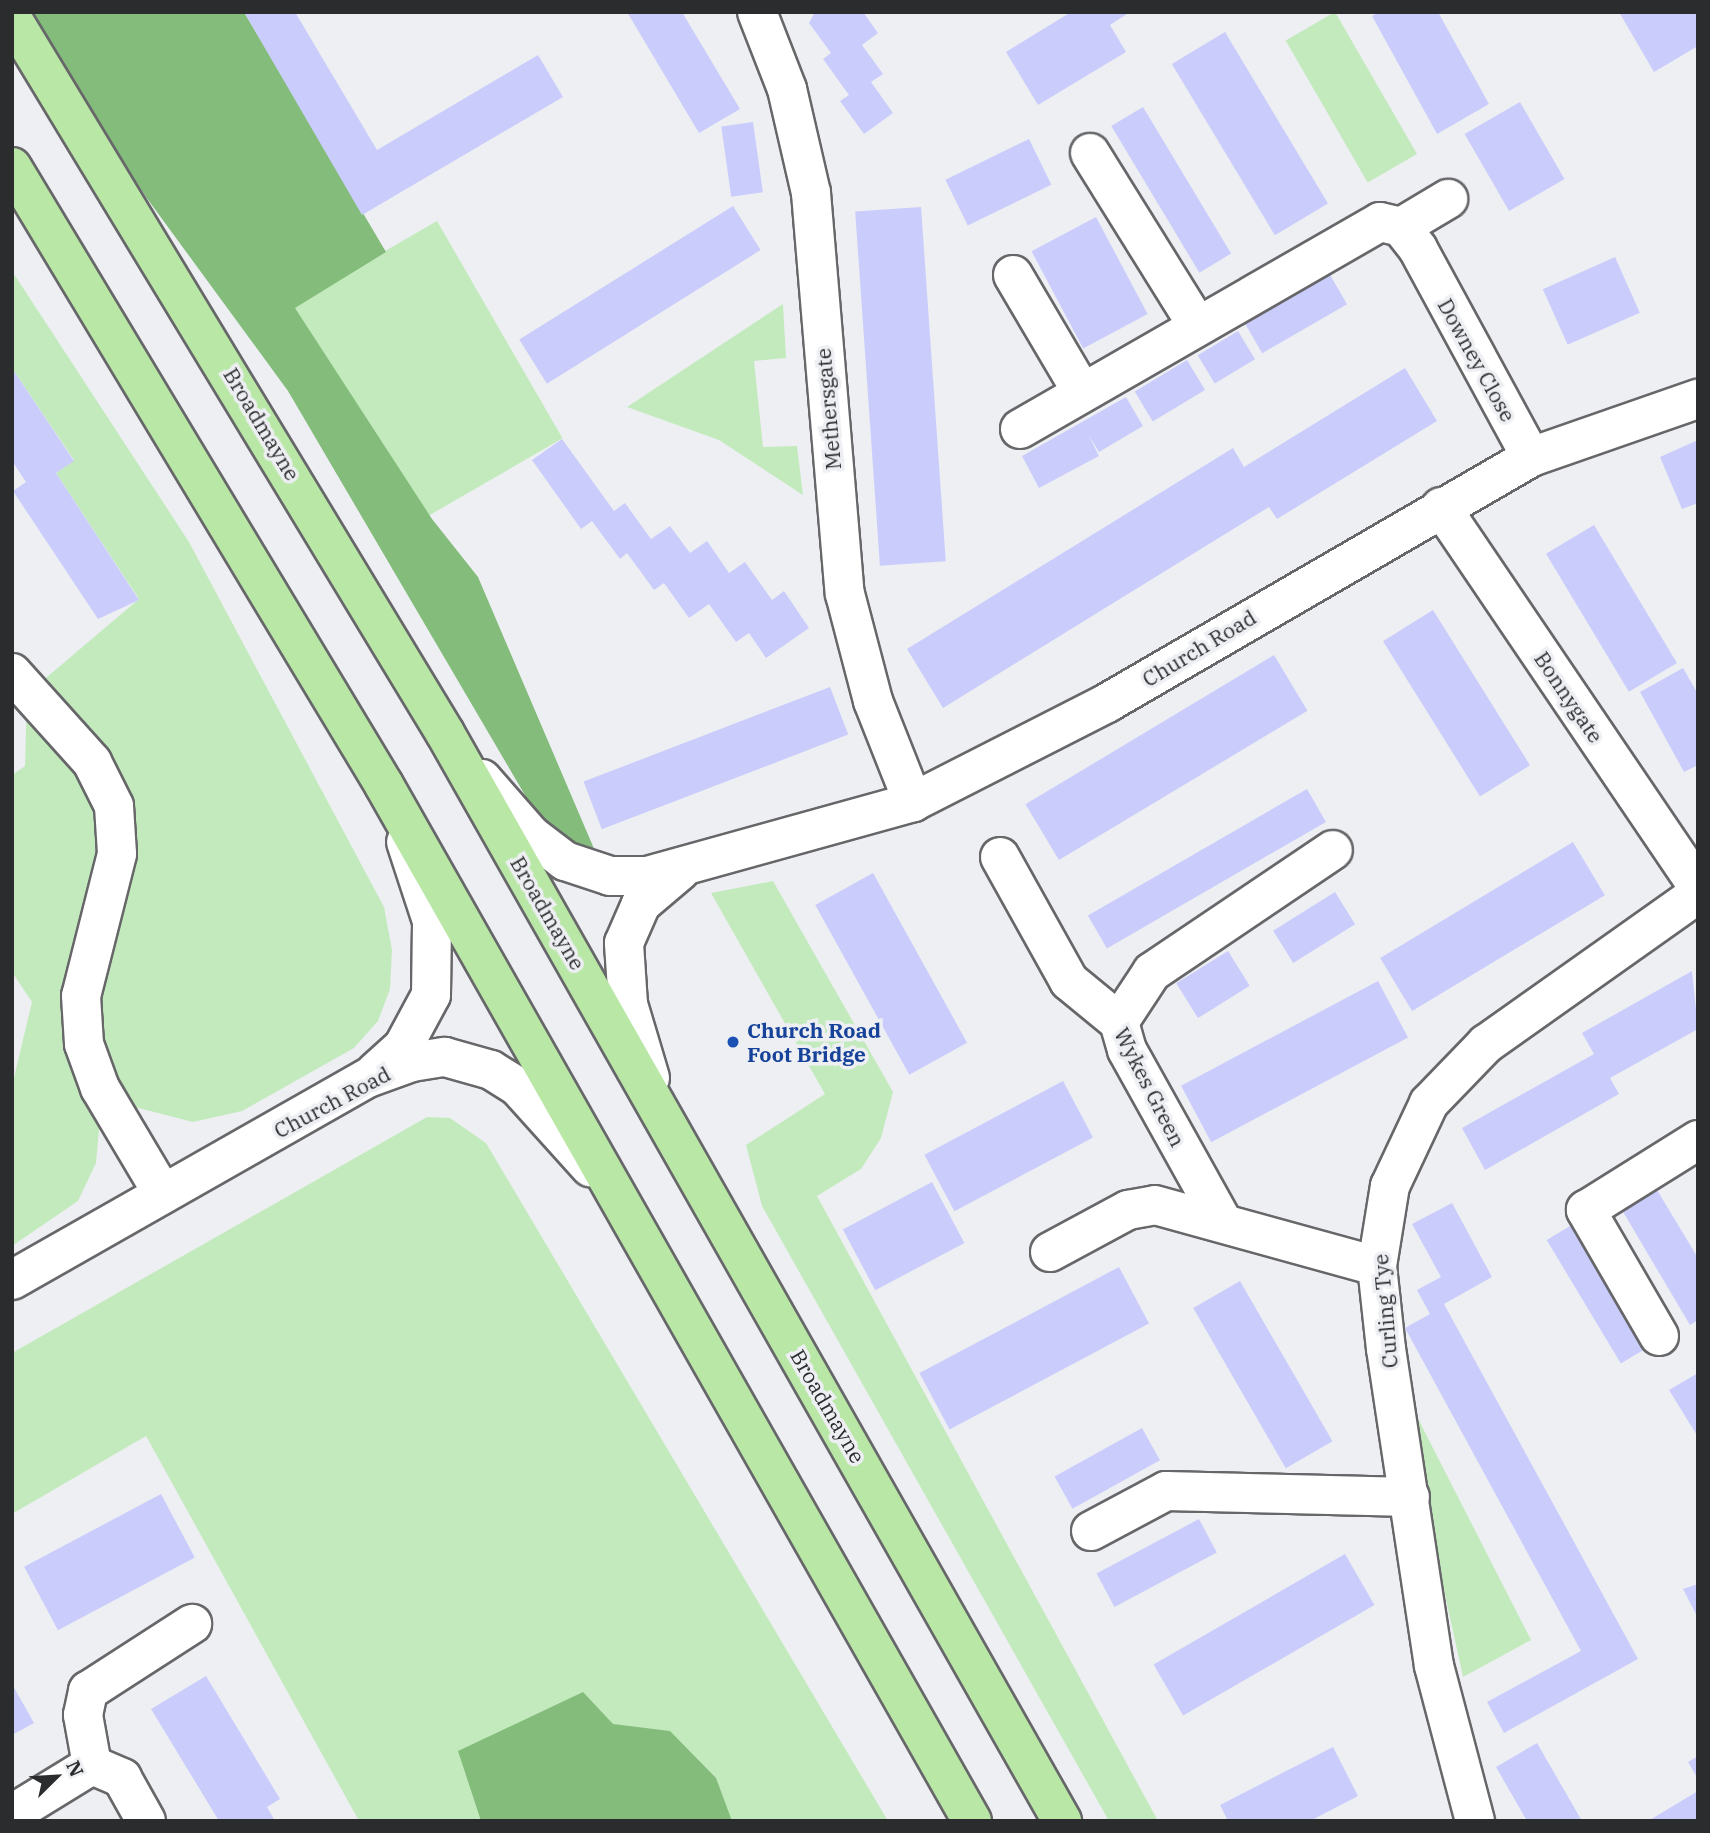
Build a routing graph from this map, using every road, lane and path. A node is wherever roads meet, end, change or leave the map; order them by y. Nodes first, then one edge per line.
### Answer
1 (757, 12) edge
2 (12, 18) edge
3 (1090, 153) dead end
4 (12, 167) edge
5 (1448, 199) dead end
6 (1401, 227) junction
7 (1013, 275) dead end
8 (1197, 325) junction
9 (1082, 392) junction
10 (1698, 398) edge
11 (1020, 429) dead end
12 (1531, 457) junction
13 (1441, 507) junction
14 (12, 673) edge
15 (445, 733) junction
16 (384, 785) junction
17 (913, 802) junction
18 (1333, 850) dead end
19 (1000, 857) dead end
20 (688, 866) junction
21 (1698, 886) edge
22 (1698, 894) edge
23 (1119, 1022) junction
24 (368, 1078) junction
25 (660, 1109) junction
26 (1698, 1140) edge
27 (163, 1194) junction
28 (625, 1210) junction
29 (1222, 1221) junction
30 (1050, 1252) dead end
31 (1377, 1266) junction
32 (12, 1280) edge
33 (1658, 1336) dead end
34 (1410, 1497) junction
35 (1091, 1531) dead end
36 (192, 1624) dead end
37 (92, 1765) junction
38 (12, 1814) edge
39 (146, 1821) edge
40 (972, 1821) edge
41 (1062, 1821) edge
42 (1475, 1821) edge

1 - 17 street, Methersgate
2 - 15 main road, Broadmayne
3 - 8 street
4 - 16 main road
5 - 6 street
6 - 8 street
6 - 12 street, Downey Close
7 - 9 street
8 - 9 street
9 - 11 street
10 - 12 street, Church Road
12 - 13 street, Church Road
13 - 17 street, Church Road
13 - 21 street, Bonnygate
14 - 27 street
15 - 20 street, Church Road
15 - 25 main road, Broadmayne
16 - 24 street
16 - 28 main road
17 - 20 street, Church Road
18 - 23 street
19 - 23 street, Wykes Green
20 - 25 street, Church Road
22 - 31 street, Curling Tye
23 - 29 street, Wykes Green
24 - 27 street, Church Road
24 - 28 street, Church Road
25 - 41 main road, Broadmayne
26 - 33 street
27 - 32 street, Church Road
28 - 40 main road
29 - 30 street
29 - 31 street
31 - 34 street, Curling Tye
34 - 35 street
34 - 42 street, Curling Tye
36 - 37 street
37 - 38 street
37 - 39 street

